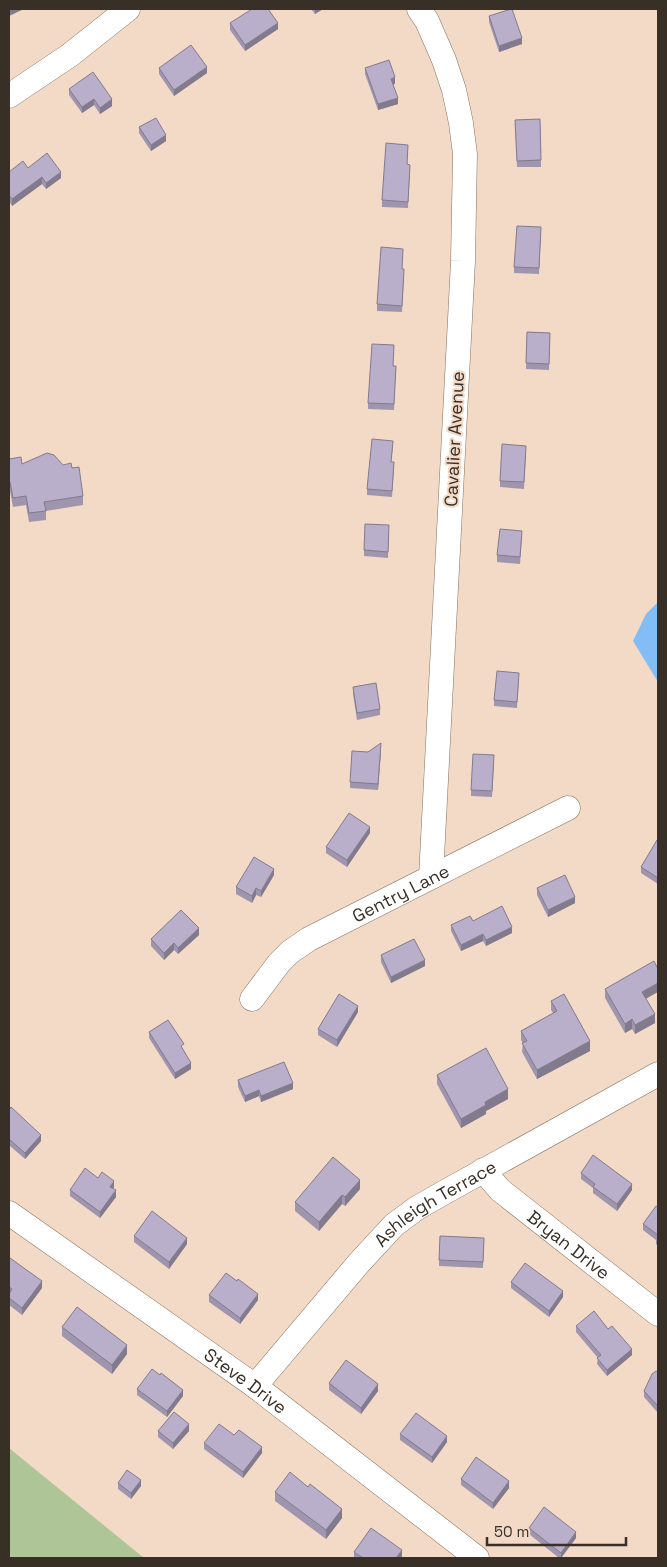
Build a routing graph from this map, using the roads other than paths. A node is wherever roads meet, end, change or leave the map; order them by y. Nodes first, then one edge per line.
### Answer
1 (128, 9) edge
2 (419, 9) edge
3 (9, 96) edge
4 (568, 808) dead end
5 (431, 877) junction
6 (252, 999) dead end
7 (658, 1074) edge
8 (483, 1170) junction
9 (9, 1213) edge
10 (658, 1314) edge
11 (255, 1386) junction
12 (477, 1558) edge

1 - 3 street
2 - 5 street, Cavalier Avenue
4 - 5 street, Gentry Lane
5 - 6 street, Gentry Lane
7 - 8 street, Ashleigh Terrace
8 - 10 street, Bryan Drive
8 - 11 street, Ashleigh Terrace
9 - 11 street, Steve Drive
11 - 12 street, Steve Drive

